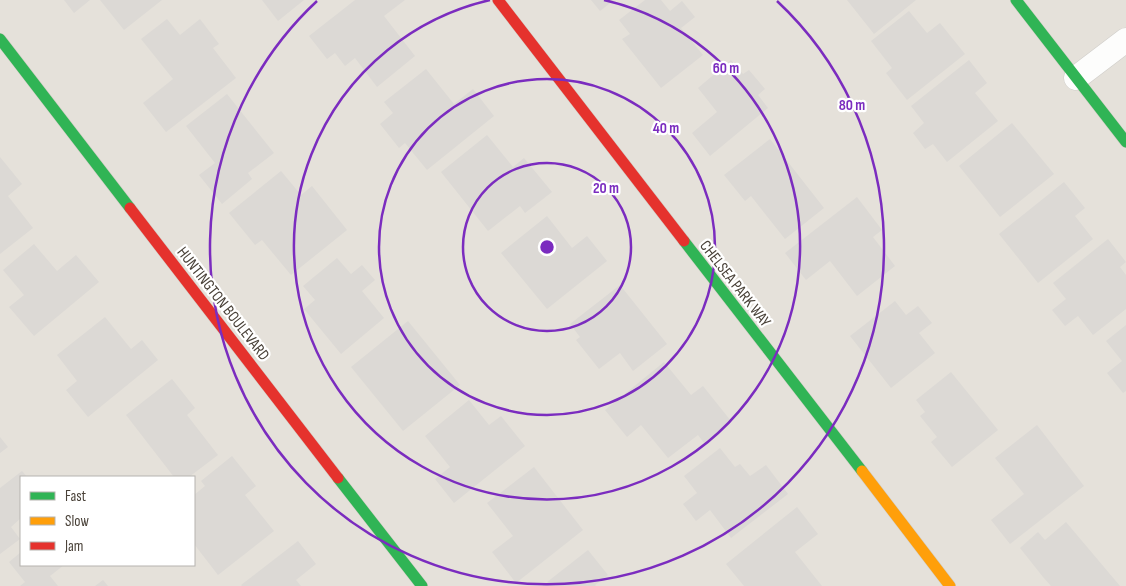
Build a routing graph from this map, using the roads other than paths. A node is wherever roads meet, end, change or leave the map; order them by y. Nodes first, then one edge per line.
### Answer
1 (498, 0) edge
2 (1016, 0) edge
3 (0, 39) edge
4 (1126, 40) edge
5 (1076, 78) junction
6 (1126, 142) edge
7 (422, 586) edge
8 (950, 586) edge

1 - 8 street, CHELSEA PARK WAY
2 - 5 street
3 - 7 street, HUNTINGTON BOULEVARD
4 - 5 street
5 - 6 street

